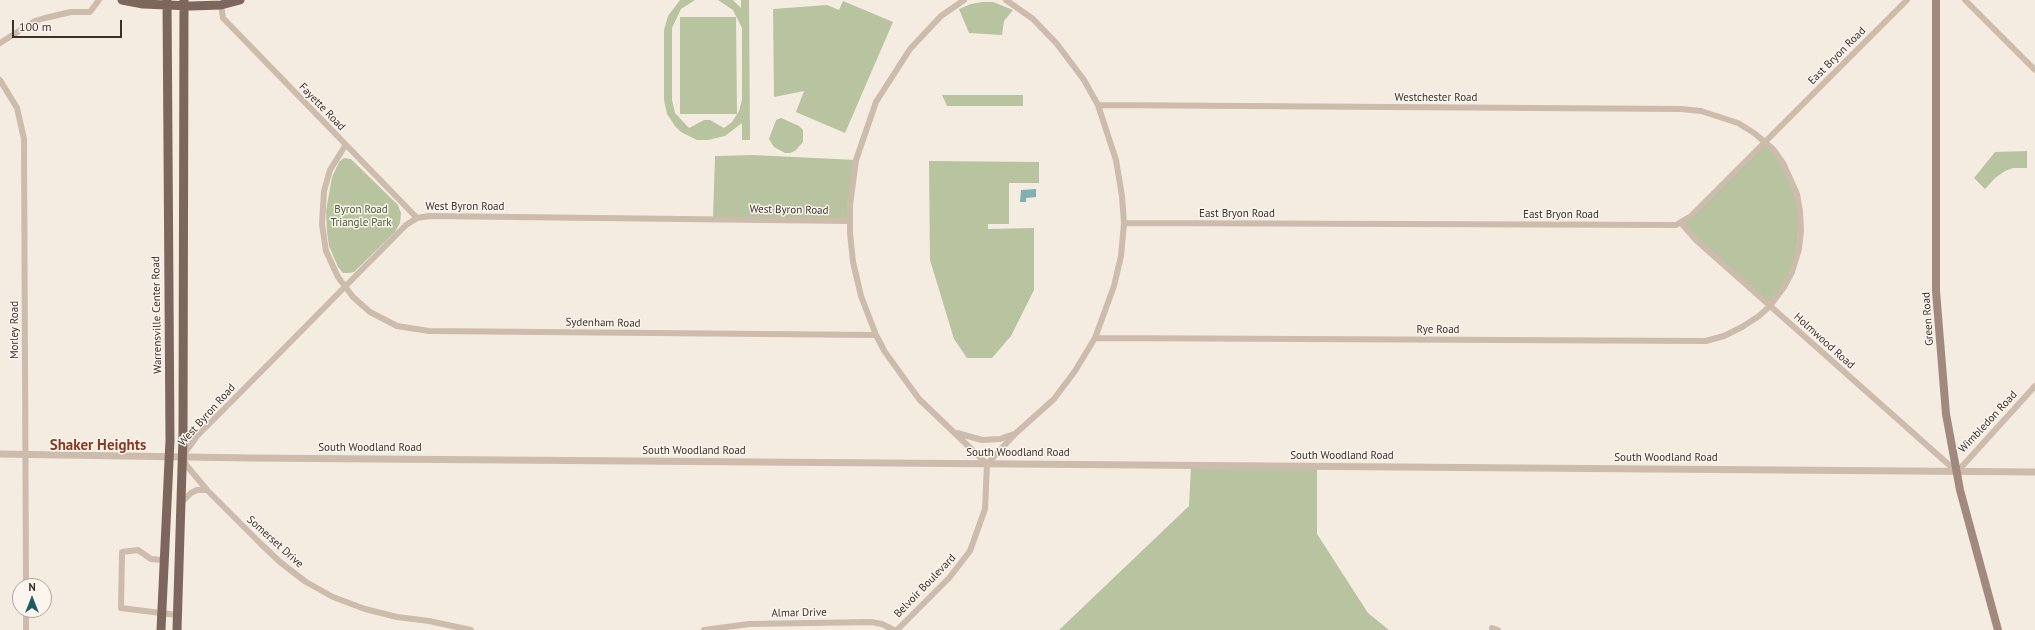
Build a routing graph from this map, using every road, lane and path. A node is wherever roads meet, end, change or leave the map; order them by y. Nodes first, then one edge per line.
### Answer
1 (99, 0) edge
2 (122, 0) edge
3 (240, 0) edge
4 (964, 0) edge
5 (1006, 0) edge
6 (1907, 0) edge
7 (1936, 0) edge
8 (1965, 0) edge
9 (167, 3) edge
10 (184, 3) edge
11 (221, 5) junction
12 (0, 43) edge
13 (2035, 70) edge
14 (0, 80) edge
15 (1098, 105) junction
16 (1765, 142) junction
17 (345, 146) junction
18 (417, 218) junction
19 (850, 221) junction
20 (1124, 223) junction
21 (1681, 223) junction
22 (345, 288) junction
23 (1770, 306) junction
24 (876, 335) junction
25 (1095, 338) junction
26 (2035, 386) edge
27 (956, 432) junction
28 (1015, 434) junction
29 (0, 454) edge
30 (25, 455) junction
31 (169, 457) junction
32 (182, 457) junction
33 (987, 464) junction
34 (1957, 472) junction
35 (2035, 472) edge
36 (207, 490) junction
37 (181, 503) junction
38 (164, 560) junction
39 (26, 578) edge
40 (161, 614) junction
41 (177, 615) junction
42 (26, 618) edge
43 (1492, 628) dead end
44 (26, 630) edge
45 (161, 630) edge
46 (177, 630) edge
47 (471, 630) edge
48 (704, 630) edge
49 (895, 630) edge
50 (1498, 630) edge
51 (1998, 630) edge

1 - 12 street
2 - 9 main road
3 - 11 main road
4 - 19 street
5 - 15 street
6 - 16 street, East Bryon Road
7 - 34 main road, Green Road
8 - 13 street
9 - 10 main road
9 - 31 main road, Warrensville Center Road
10 - 11 main road
10 - 32 main road
11 - 17 street, Fayette Road
14 - 30 street, Morley Road
15 - 16 street, Westchester Road
15 - 20 street
16 - 21 street, East Bryon Road
16 - 23 street, Westchester Road
17 - 18 street, Fayette Road
17 - 22 street, Sydenham Road
18 - 19 street, West Byron Road
18 - 22 street, West Byron Road
19 - 24 street
20 - 21 street, East Bryon Road
20 - 25 street
21 - 23 street, Holmwood Road
22 - 24 street, Sydenham Road
22 - 32 street, West Byron Road
23 - 25 street, Rye Road
23 - 34 street, Holmwood Road
24 - 27 street
25 - 28 street
26 - 34 street, Wimbledon Road
27 - 28 street
27 - 33 street
28 - 33 street
29 - 30 street, South Woodland Road
30 - 31 street, South Woodland Road
30 - 39 street, Morley Road
31 - 32 street, South Woodland Road
31 - 38 main road, Warrensville Center Road
32 - 33 street, South Woodland Road
32 - 36 street, Somerset Drive
32 - 37 main road
33 - 34 street, South Woodland Road
33 - 49 street, Belvoir Boulevard
34 - 35 street, South Woodland Road
34 - 51 main road, Green Road
36 - 37 street
36 - 47 street, Somerset Drive
37 - 41 main road
38 - 40 main road, Warrensville Center Road
38 - 40 street
40 - 41 street
40 - 45 main road, Warrensville Center Road
41 - 46 main road
42 - 44 street
43 - 50 street
48 - 49 street, Almar Drive

